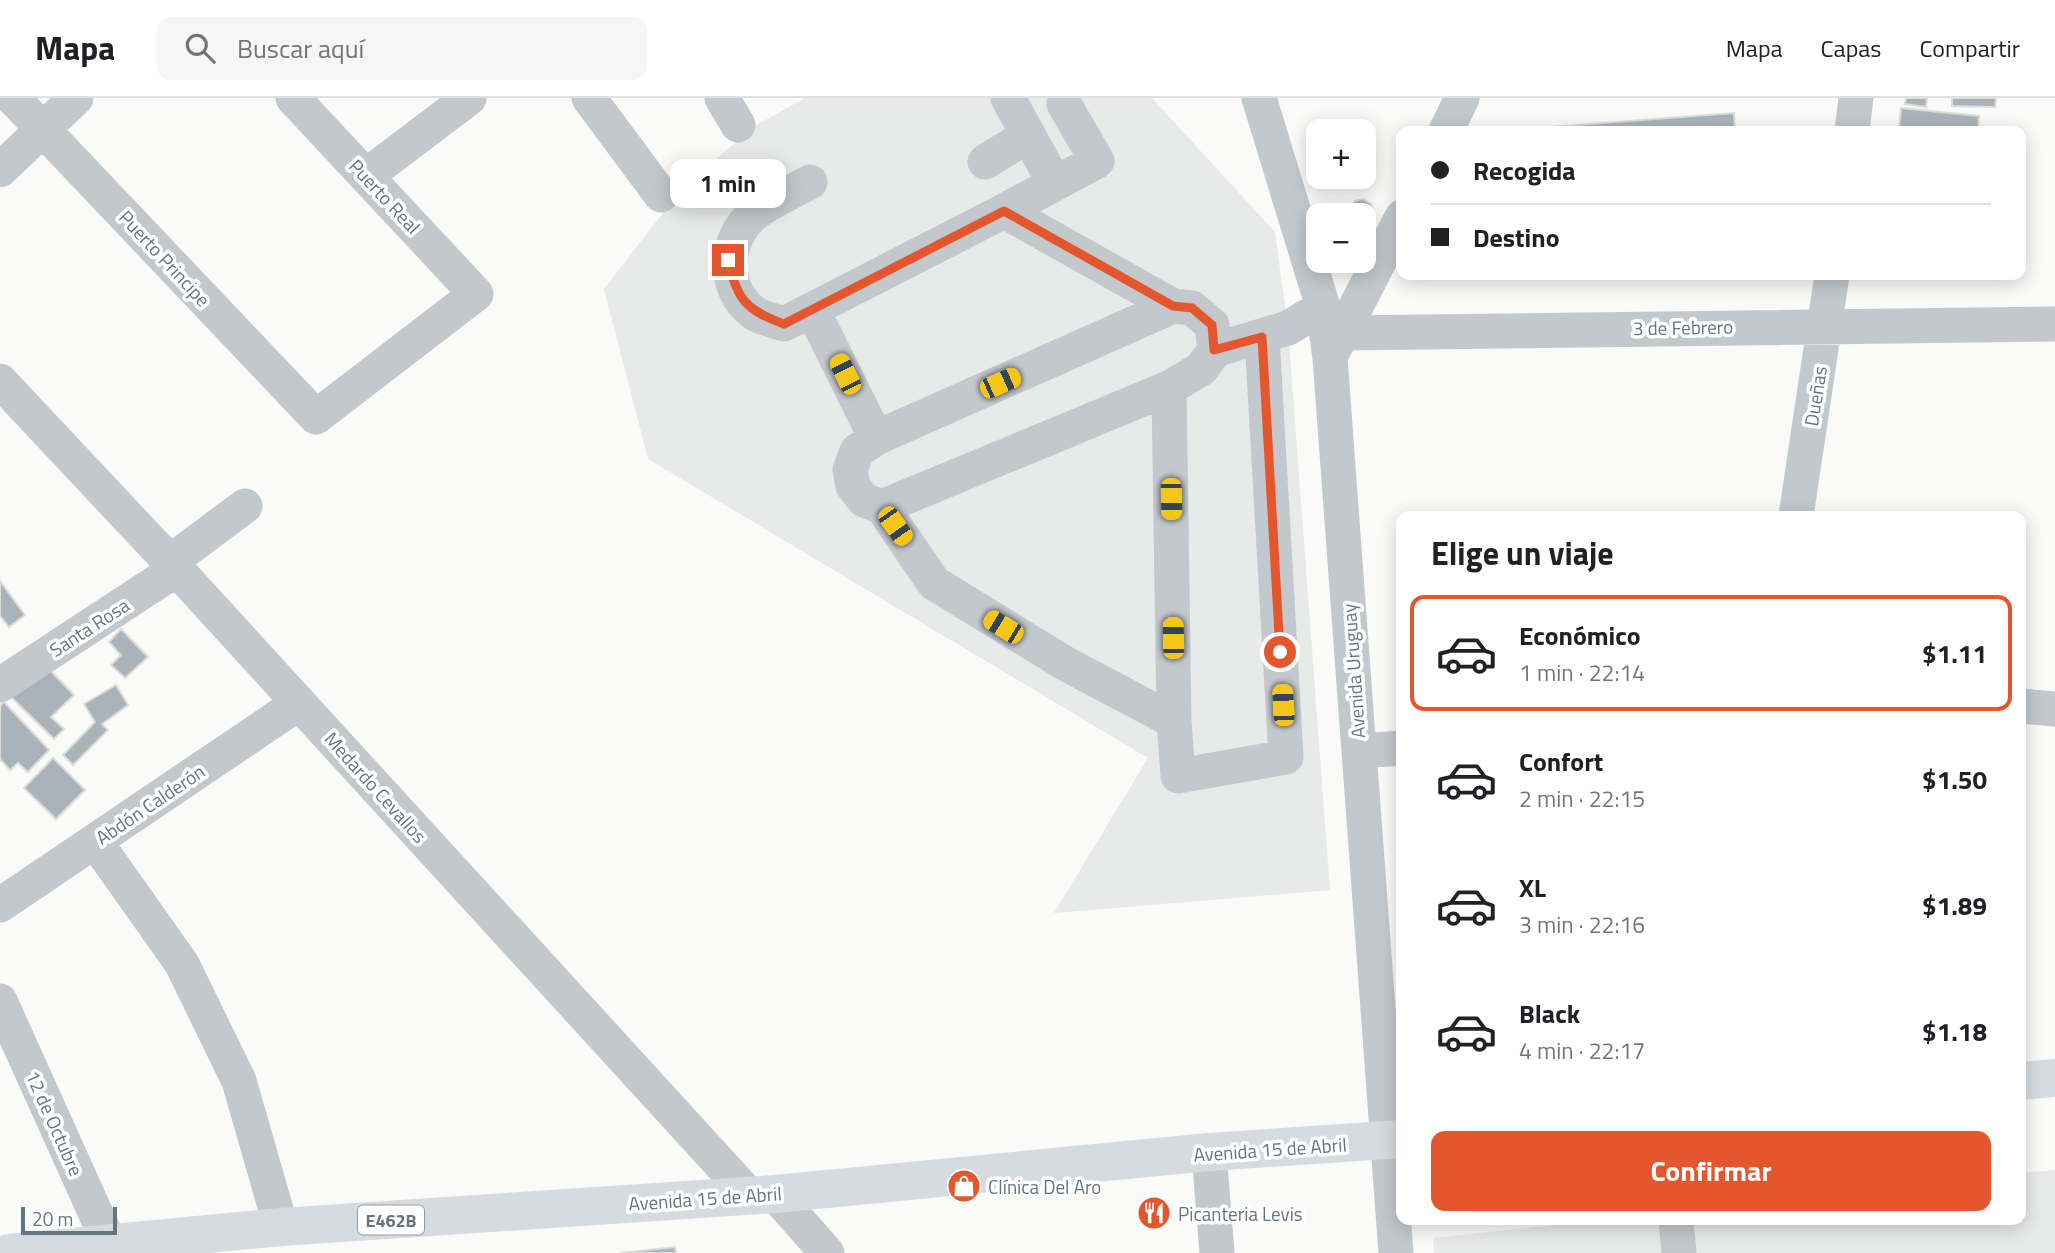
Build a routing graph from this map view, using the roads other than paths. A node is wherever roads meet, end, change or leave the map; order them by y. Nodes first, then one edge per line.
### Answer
1 (13, 98) edge
2 (76, 98) edge
3 (293, 98) edge
4 (469, 98) edge
5 (589, 98) edge
6 (1008, 98) edge
7 (1259, 98) edge
8 (1462, 98) edge
9 (1857, 98) edge
10 (1064, 104) dead end
11 (1448, 126) edge
12 (1853, 126) edge
13 (43, 129) junction
14 (1027, 136) junction
15 (985, 162) dead end
16 (0, 170) edge
17 (366, 176) junction
18 (810, 181) dead end
19 (1055, 184) junction
20 (661, 195) dead end
21 (1004, 211) junction
22 (1396, 227) edge
23 (1831, 280) edge
24 (476, 294) joint
25 (1173, 306) junction
26 (813, 311) junction
27 (2055, 324) edge
28 (1826, 325) junction
29 (1332, 332) junction
30 (1262, 337) junction
31 (1214, 350) junction
32 (0, 381) edge
33 (1169, 388) junction
34 (876, 438) junction
35 (245, 506) dead end
36 (881, 507) junction
37 (1798, 511) edge
38 (174, 566) junction
39 (0, 685) edge
40 (299, 703) junction
41 (2026, 706) edge
42 (2055, 709) edge
43 (1174, 721) junction
44 (1396, 748) edge
45 (1359, 751) junction
46 (96, 841) junction
47 (0, 905) edge
48 (1386, 915) edge
49 (0, 1001) edge
50 (2055, 1078) edge
51 (2026, 1081) edge
52 (1395, 1140) edge
53 (1209, 1152) junction
54 (762, 1195) junction
55 (1676, 1225) edge
56 (281, 1227) junction
57 (110, 1245) junction
58 (9, 1253) edge
59 (827, 1253) edge
60 (1217, 1253) edge
61 (1396, 1253) edge
62 (1679, 1253) edge

1 - 13 street, Puerto Principe
2 - 13 street
3 - 17 street, Puerto Real
4 - 17 street
5 - 20 street
6 - 14 street
7 - 29 street, Avenida Uruguay
8 - 11 street
9 - 12 street
10 - 19 street
13 - 16 street
13 - 24 street, Puerto Principe
14 - 15 street
14 - 19 street
17 - 24 street, Puerto Real
18 - 26 street
19 - 21 street
21 - 25 street
21 - 26 street
22 - 29 street
23 - 28 street, Dueñas
25 - 31 street
25 - 34 street
26 - 34 street
27 - 28 street, 3 de Febrero
28 - 29 street, 3 de Febrero
28 - 37 street, Dueñas
29 - 30 street
29 - 45 street, Avenida Uruguay
30 - 31 street
30 - 43 street
31 - 33 street
32 - 38 street, Medardo Cevallos
33 - 36 street
33 - 43 street
34 - 36 street
35 - 38 street, Santa Rosa
36 - 43 street
38 - 39 street, Santa Rosa
38 - 40 street, Medardo Cevallos
40 - 46 street, Abdón Calderón
40 - 54 street, Medardo Cevallos
41 - 42 street
44 - 45 street
45 - 48 street, Avenida Uruguay
46 - 47 street, Abdón Calderón
46 - 56 street
48 - 52 street, Avenida Uruguay
49 - 57 street, 12 de Octubre
50 - 51 main road
52 - 53 main road, Avenida 15 de Abril / E462B
52 - 61 street, Avenida Uruguay
53 - 54 main road, Avenida 15 de Abril / E462B
53 - 60 street
54 - 56 main road, Avenida 15 de Abril / E462B
54 - 59 street, Medardo Cevallos
55 - 62 street
56 - 57 main road, Avenida 15 de Abril / E462B
57 - 58 main road, Avenida 15 de Abril / E462B

